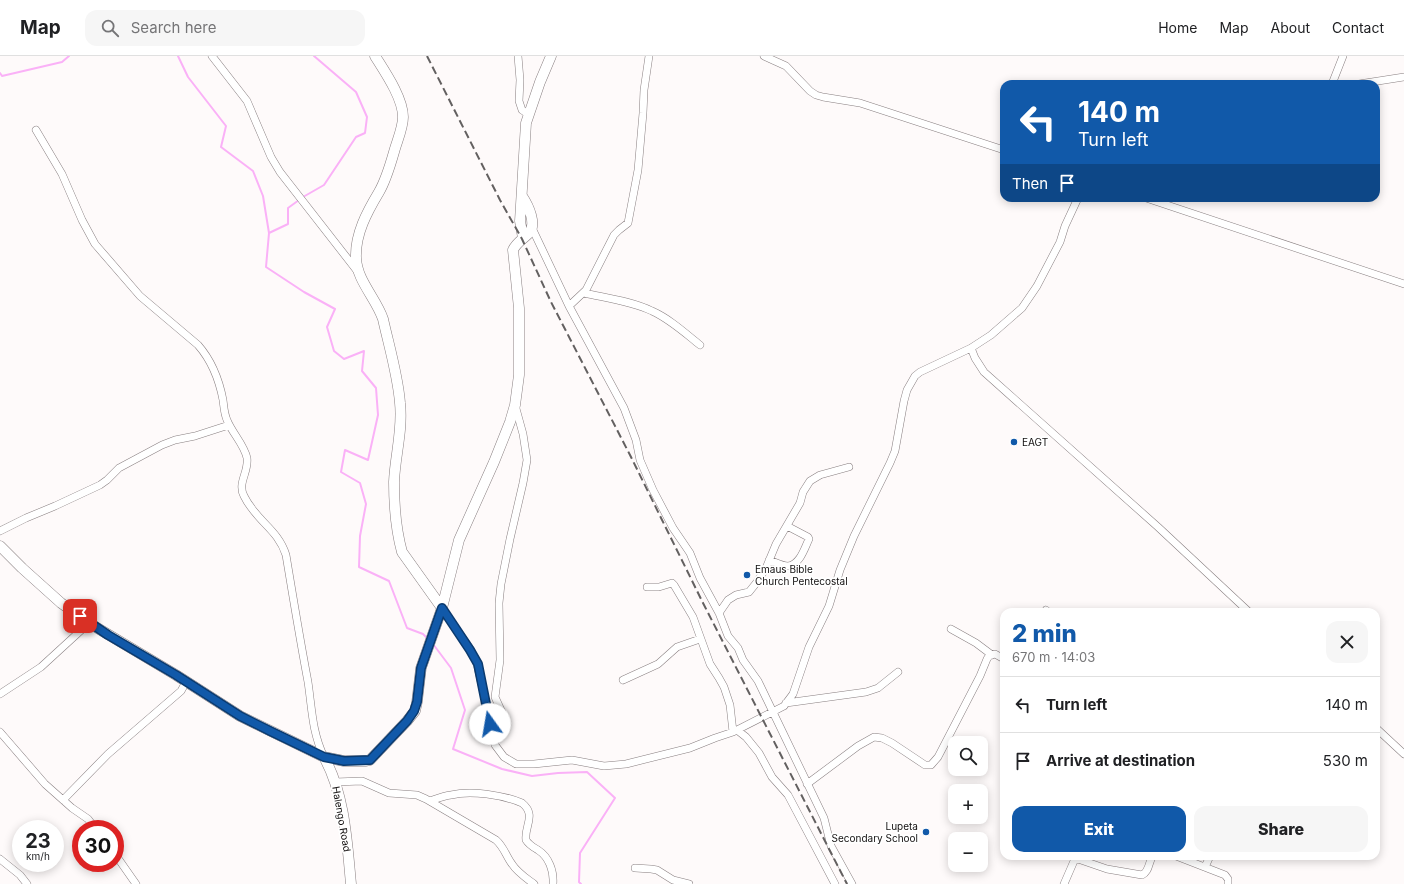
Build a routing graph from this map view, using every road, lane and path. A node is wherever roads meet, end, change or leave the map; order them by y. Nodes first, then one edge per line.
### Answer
1 (212, 56) edge
2 (375, 56) edge
3 (518, 56) edge
4 (551, 56) edge
5 (649, 56) edge
6 (764, 56) edge
7 (1343, 56) edge
8 (1404, 77) edge
9 (1334, 80) edge
10 (1380, 81) edge
11 (528, 114) junction
12 (36, 130) dead end
13 (1000, 149) edge
14 (522, 196) junction
15 (1076, 202) edge
16 (1158, 202) edge
17 (532, 228) junction
18 (523, 238) junction
19 (359, 273) junction
20 (1404, 284) edge
21 (584, 293) junction
22 (569, 306) junction
23 (700, 345) dead end
24 (971, 348) junction
25 (515, 405) junction
26 (228, 425) junction
27 (849, 467) dead end
28 (786, 526) junction
29 (0, 531) edge
30 (0, 546) edge
31 (769, 560) junction
32 (647, 587) dead end
33 (1245, 608) edge
34 (441, 612) junction
35 (718, 613) junction
36 (89, 623) junction
37 (951, 629) dead end
38 (700, 639) junction
39 (992, 655) junction
40 (1000, 657) edge
41 (898, 672) dead end
42 (623, 680) dead end
43 (186, 682) junction
44 (0, 694) edge
45 (786, 704) junction
46 (772, 712) junction
47 (735, 731) junction
48 (0, 732) edge
49 (1380, 732) edge
50 (493, 737) junction
51 (1404, 754) edge
52 (324, 757) junction
53 (335, 782) junction
54 (807, 784) junction
55 (63, 800) junction
56 (430, 801) junction
57 (89, 820) edge
58 (0, 859) edge
59 (1075, 860) edge
60 (1085, 860) edge
61 (1151, 860) edge
62 (1187, 860) edge
63 (1208, 860) edge
64 (124, 867) edge
65 (1205, 867) junction
66 (635, 868) dead end
67 (27, 884) edge
68 (136, 884) edge
69 (351, 884) edge
70 (534, 884) edge
71 (553, 884) edge
72 (689, 884) edge
73 (835, 884) edge
74 (852, 884) edge
75 (1064, 884) edge
76 (1228, 884) edge

1 - 19 street
2 - 19 street
3 - 11 street
4 - 11 street
5 - 21 street
6 - 13 street
7 - 9 street
8 - 10 street
11 - 14 street
12 - 26 street
14 - 17 street
14 - 18 street
15 - 24 street
16 - 20 street
17 - 18 street
17 - 22 street
18 - 25 street
19 - 34 street
21 - 22 street
21 - 23 street
22 - 35 street
24 - 33 street
24 - 45 street
25 - 34 street
25 - 50 street
26 - 29 street
26 - 52 street
27 - 28 street
28 - 31 street
28 - 31 street
30 - 36 street
31 - 35 street
32 - 38 street
34 - 50 street
34 - 52 street
35 - 46 street
36 - 43 street
36 - 44 street
37 - 39 street
38 - 42 street
38 - 47 street
39 - 40 street
39 - 54 street
41 - 45 street
43 - 52 street
43 - 55 street
45 - 46 street
46 - 47 street
46 - 54 street
47 - 50 street
47 - 73 street
48 - 55 street
49 - 51 street
52 - 53 street, Halengo Road
53 - 56 street
53 - 69 street, Halengo Road
54 - 74 street
55 - 57 street
56 - 70 street
56 - 71 street
58 - 67 street
59 - 75 street
60 - 61 street
62 - 65 street
63 - 65 street
64 - 68 street
65 - 76 street
66 - 72 street

